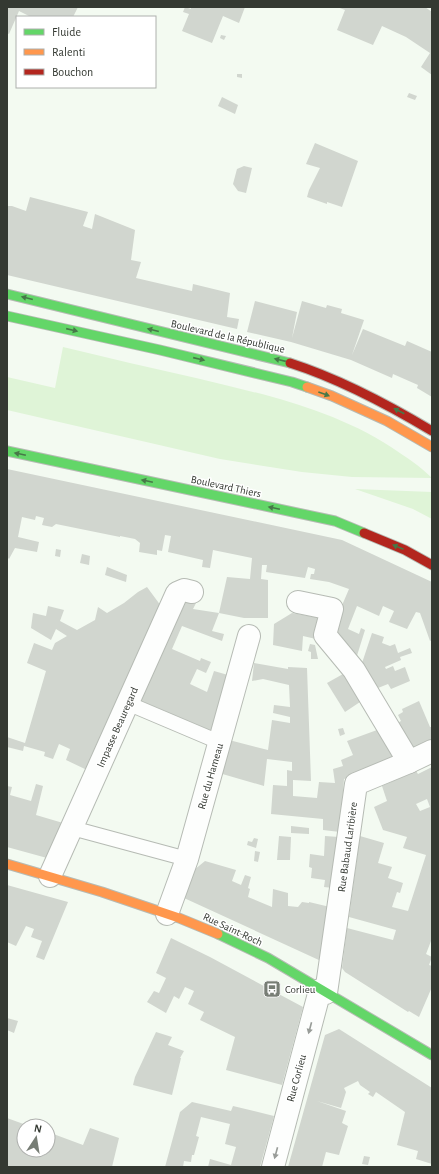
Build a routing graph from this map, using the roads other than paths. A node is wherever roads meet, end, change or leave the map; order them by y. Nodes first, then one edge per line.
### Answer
1 (7, 294) edge
2 (7, 316) edge
3 (432, 431) edge
4 (432, 447) edge
5 (7, 451) edge
6 (432, 566) edge
7 (192, 592) dead end
8 (298, 602) dead end
9 (248, 636) dead end
10 (127, 703) junction
11 (219, 742) junction
12 (432, 751) edge
13 (409, 762) junction
14 (72, 828) junction
15 (187, 859) junction
16 (7, 864) edge
17 (50, 876) junction
18 (167, 914) junction
19 (323, 992) junction
20 (432, 1055) edge
21 (273, 1167) edge

3 -> 1 street, Boulevard de la République
2 -> 4 street
6 -> 5 street, Boulevard Thiers
7 - 10 street, Impasse Beauregard
8 - 13 street
9 - 11 street, Rue du Hameau
10 - 11 lane
10 - 14 street, Impasse Beauregard
11 - 15 street, Rue du Hameau
12 - 13 street, Rue Babaud Laribière
13 - 19 street, Rue Babaud Laribière
14 - 15 lane
14 - 17 street, Impasse Beauregard
15 - 18 street, Rue du Hameau
16 - 17 street, Rue Saint-Roch
17 - 18 street, Rue Saint-Roch
18 - 19 street, Rue Saint-Roch
19 - 20 street, Rue Saint-Roch
19 -> 21 street, Rue Corlieu

